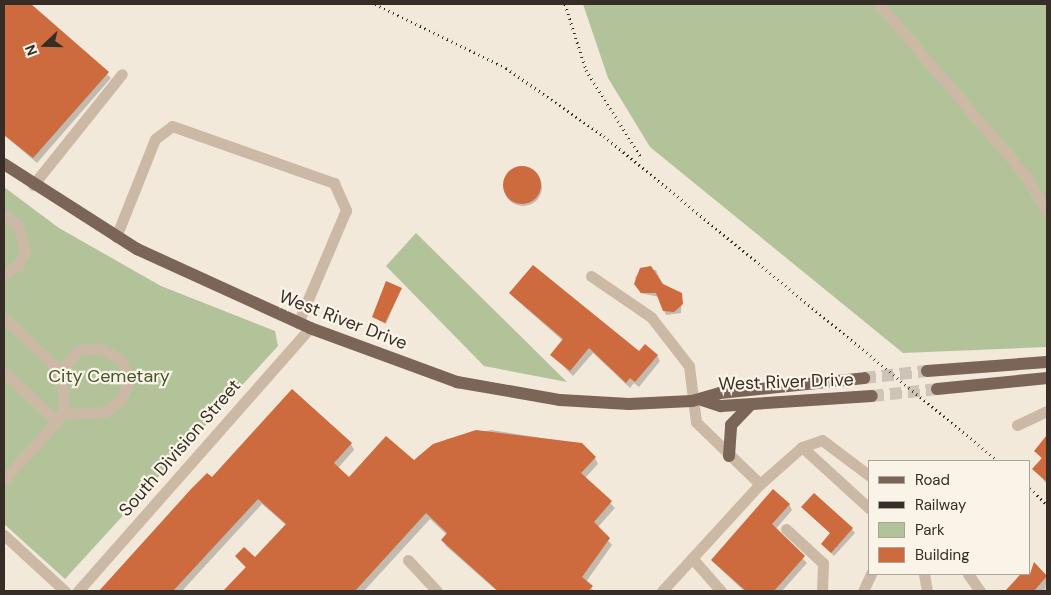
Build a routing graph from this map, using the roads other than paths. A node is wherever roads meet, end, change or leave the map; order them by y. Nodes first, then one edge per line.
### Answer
1 (878, 4) edge
2 (122, 74) dead end
3 (4, 164) edge
4 (33, 185) junction
5 (1047, 213) edge
6 (4, 215) edge
7 (116, 237) junction
8 (4, 274) edge
9 (591, 276) dead end
10 (4, 318) edge
11 (304, 325) junction
12 (1047, 362) edge
13 (927, 371) tunnel mouth
14 (4, 372) edge
15 (58, 372) junction
16 (864, 378) tunnel mouth
17 (1047, 378) edge
18 (937, 389) tunnel mouth
19 (872, 396) tunnel mouth
20 (697, 401) junction
21 (751, 404) junction
22 (1047, 411) edge
23 (59, 417) junction
24 (1017, 425) dead end
25 (802, 447) junction
26 (729, 456) junction
27 (868, 474) edge
28 (4, 480) edge
29 (760, 484) junction
30 (868, 507) edge
31 (786, 529) dead end
32 (4, 535) edge
33 (692, 558) junction
34 (408, 560) dead end
35 (871, 575) edge
36 (924, 575) edge
37 (969, 575) edge
38 (65, 591) edge
39 (78, 591) edge
40 (437, 591) edge
41 (662, 591) edge
42 (721, 591) edge
43 (822, 591) edge
44 (863, 591) edge
45 (928, 591) edge
46 (980, 591) edge

1 - 5 street
2 - 4 street
3 - 4 main road, West River Drive
4 - 7 main road, West River Drive
6 - 8 street
7 - 11 main road, West River Drive
7 - 11 street, South Division Street
9 - 20 street
10 - 15 street
11 - 20 main road, West River Drive
11 - 39 street, South Division Street
12 - 13 main road
14 - 23 street
15 - 23 street
15 - 23 street
16 - 20 main road, West River Drive
17 - 18 main road
19 - 21 main road, West River Drive
20 - 21 main road, West River Drive
20 - 26 street
21 - 26 main road
22 - 24 street
23 - 28 street
25 - 27 street
25 - 29 street
25 - 30 street
26 - 29 street
29 - 33 street
31 - 43 street
32 - 38 street
33 - 41 street
33 - 42 street
34 - 40 street
35 - 44 street
36 - 45 street
37 - 46 street

